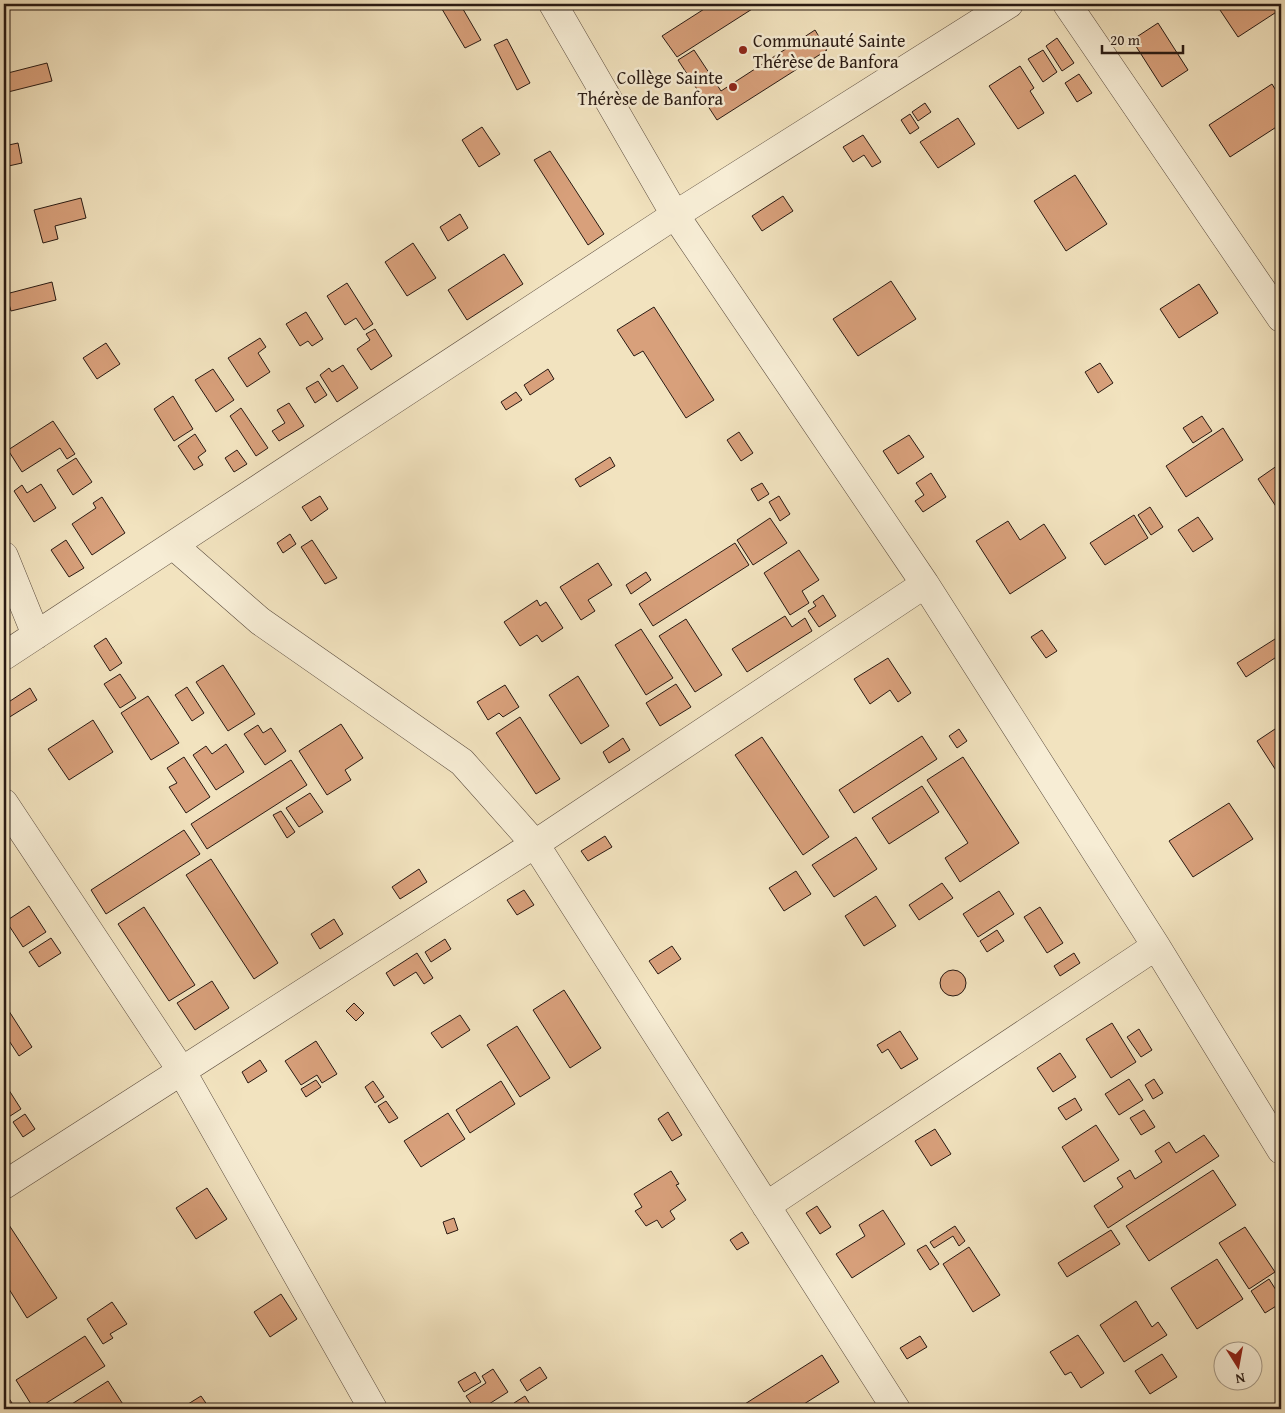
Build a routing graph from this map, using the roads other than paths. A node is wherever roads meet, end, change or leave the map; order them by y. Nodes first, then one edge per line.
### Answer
1 (553, 4) edge
2 (1009, 4) edge
3 (1066, 4) edge
4 (675, 216) junction
5 (1281, 318) edge
6 (173, 545) junction
7 (4, 556) edge
8 (925, 584) junction
9 (36, 635) junction
10 (4, 656) edge
11 (4, 803) edge
12 (535, 844) junction
13 (1156, 946) junction
14 (181, 1070) junction
15 (1281, 1150) edge
16 (4, 1185) edge
17 (766, 1206) junction
18 (373, 1409) edge
19 (896, 1409) edge

1 - 4 street
2 - 4 street
3 - 5 street
4 - 6 street
4 - 8 street
6 - 9 street
6 - 12 street
7 - 9 street
8 - 12 street
8 - 13 street
9 - 10 street
11 - 14 street
12 - 14 street
12 - 17 street
13 - 15 street
13 - 17 street
14 - 16 street
14 - 18 street
17 - 19 street

